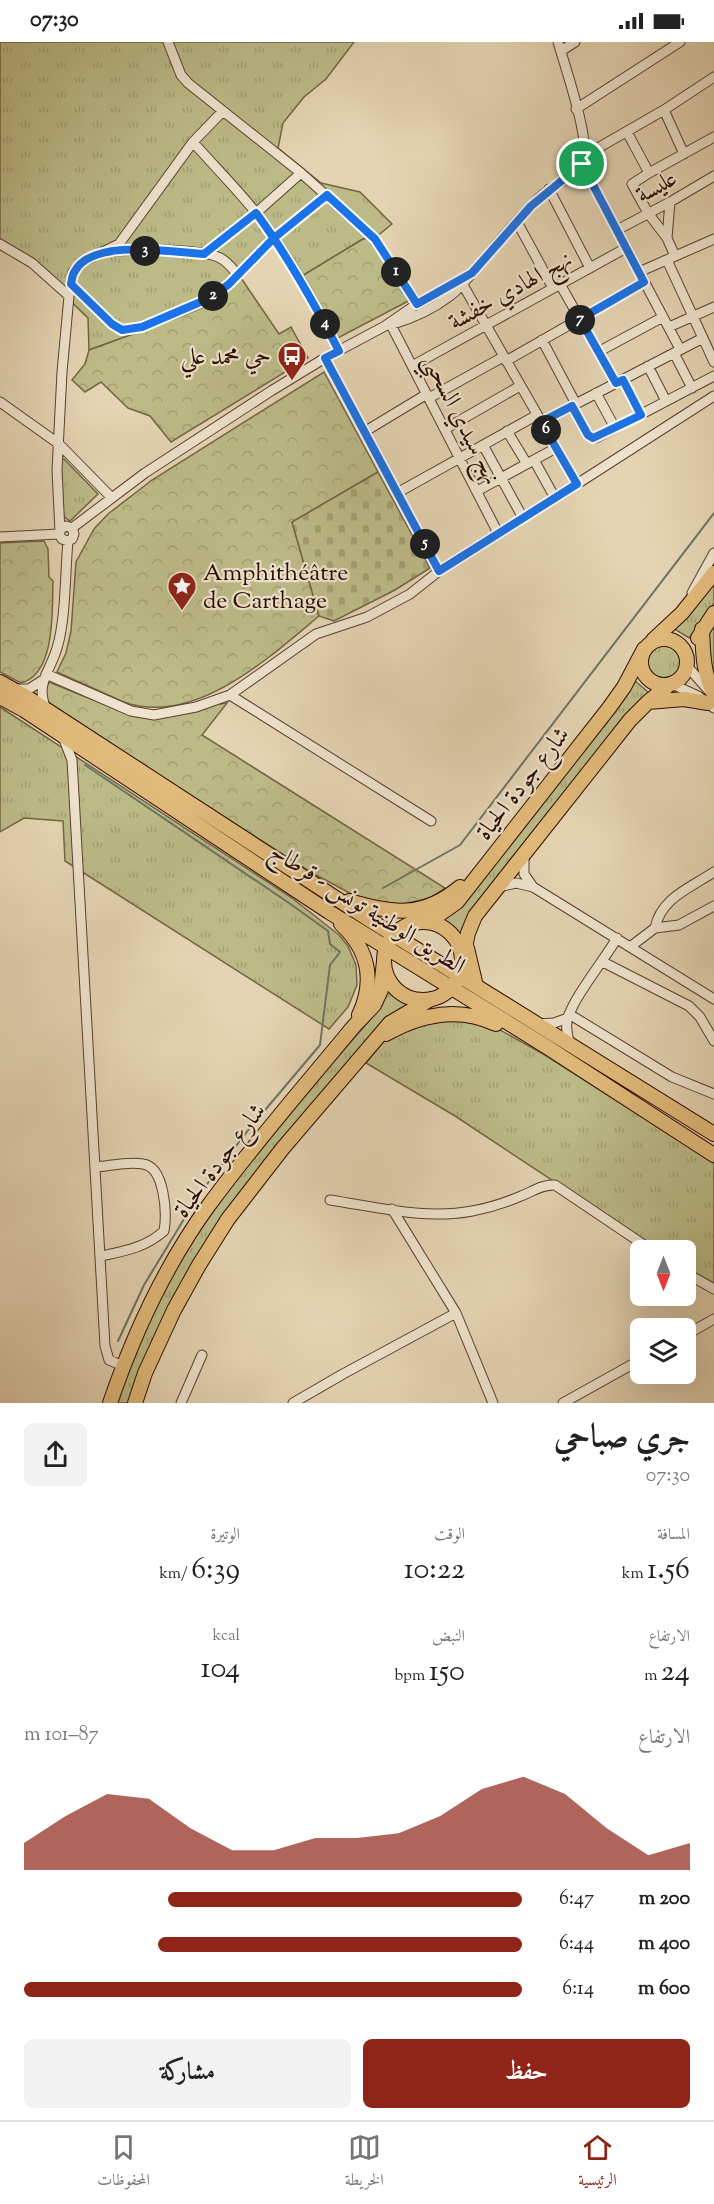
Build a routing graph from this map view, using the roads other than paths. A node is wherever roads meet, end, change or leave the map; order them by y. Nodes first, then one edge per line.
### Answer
1 (168, 42) edge
2 (575, 42) edge
3 (680, 42) edge
4 (560, 46) edge
5 (714, 76) edge
6 (576, 109) junction
7 (664, 110) junction
8 (223, 111) junction
9 (627, 132) junction
10 (714, 137) edge
11 (193, 142) junction
12 (684, 153) junction
13 (583, 160) junction
14 (301, 173) junction
15 (649, 173) junction
16 (714, 176) edge
17 (549, 189) junction
18 (327, 195) junction
19 (670, 202) junction
20 (256, 213) junction
21 (648, 213) junction
22 (517, 222) junction
23 (616, 230) junction
24 (274, 238) junction
25 (667, 238) junction
26 (714, 239) edge
27 (0, 244) edge
28 (626, 248) junction
29 (106, 251) junction
30 (204, 254) junction
31 (671, 258) junction
32 (590, 268) junction
33 (639, 272) junction
34 (472, 273) junction
35 (237, 274) junction
36 (644, 282) junction
37 (71, 284) junction
38 (463, 285) junction
39 (557, 286) junction
40 (69, 296) junction
41 (417, 304) junction
42 (714, 307) edge
43 (663, 317) junction
44 (693, 317) junction
45 (580, 319) junction
46 (389, 325) junction
47 (485, 325) junction
48 (669, 327) junction
49 (703, 338) junction
50 (542, 340) junction
51 (339, 351) junction
52 (677, 351) junction
53 (598, 352) junction
54 (325, 358) junction
55 (504, 359) junction
56 (714, 362) edge
57 (412, 366) junction
58 (648, 366) junction
59 (714, 376) edge
60 (619, 381) junction
61 (520, 386) junction
62 (692, 388) junction
63 (597, 393) junction
64 (428, 396) junction
65 (714, 396) edge
66 (666, 401) junction
67 (0, 402) edge
68 (574, 405) junction
69 (641, 415) junction
70 (539, 418) junction
71 (615, 428) junction
72 (445, 429) junction
73 (507, 431) junction
74 (364, 432) junction
75 (59, 444) junction
76 (483, 445) junction
77 (556, 448) junction
78 (459, 458) junction
79 (530, 462) junction
80 (501, 478) junction
81 (577, 484) junction
82 (477, 491) junction
83 (397, 493) junction
84 (111, 498) junction
85 (555, 498) junction
86 (523, 518) junction
87 (72, 528) junction
88 (59, 533) junction
89 (498, 533) junction
90 (0, 537) edge
91 (68, 541) junction
92 (714, 554) edge
93 (439, 571) junction
94 (714, 573) edge
95 (682, 613) junction
96 (714, 613) edge
97 (702, 629) junction
98 (649, 645) junction
99 (687, 664) junction
100 (45, 677) junction
101 (671, 684) junction
102 (6, 686) edge
103 (230, 695) junction
104 (0, 697) edge
105 (713, 700) edge
106 (648, 702) junction
107 (47, 711) junction
108 (63, 737) junction
109 (431, 821) dead end
110 (524, 856) junction
111 (487, 864) junction
112 (714, 872) edge
113 (499, 887) junction
114 (533, 887) junction
115 (332, 896) junction
116 (714, 906) edge
117 (328, 912) junction
118 (414, 923) junction
119 (655, 928) junction
120 (617, 938) junction
121 (466, 942) junction
122 (630, 947) junction
123 (388, 948) junction
124 (462, 962) junction
125 (603, 962) junction
126 (455, 982) junction
127 (476, 986) junction
128 (700, 991) junction
129 (431, 999) junction
130 (714, 999) edge
131 (689, 1006) junction
132 (569, 1016) junction
133 (355, 1024) junction
134 (536, 1024) junction
135 (374, 1041) junction
136 (714, 1041) edge
137 (570, 1044) junction
138 (547, 1047) junction
139 (714, 1094) edge
140 (714, 1134) edge
141 (714, 1155) edge
142 (96, 1167) junction
143 (330, 1200) dead end
144 (392, 1209) junction
145 (637, 1240) edge
146 (101, 1256) junction
147 (696, 1279) edge
148 (714, 1289) edge
149 (456, 1313) junction
150 (714, 1318) edge
151 (696, 1329) edge
152 (202, 1355) dead end
153 (123, 1366) junction
154 (630, 1366) edge
155 (110, 1403) edge
156 (135, 1403) edge
157 (181, 1403) edge
158 (293, 1403) edge
159 (493, 1403) edge
160 (563, 1403) edge

1 - 8 street
2 - 4 street
3 - 6 street
4 - 6 street
5 - 7 street
6 - 13 street
7 - 9 street
7 - 12 street
8 - 11 street
8 - 14 street
9 - 13 street
9 - 15 street
10 - 12 street
11 - 20 street
11 - 29 street
12 - 15 street
13 - 17 street
13 - 23 street
14 - 18 street
14 - 20 street
15 - 21 street
16 - 19 street, عليسة
17 - 22 street
17 - 32 street
18 - 24 street
18 - 41 street
19 - 21 street, عليسة
19 - 25 street
20 - 24 street
20 - 30 street
21 - 23 street, عليسة
21 - 25 street
22 - 34 street
22 - 39 street
23 - 28 street
24 - 35 street
24 - 51 street
25 - 31 street
26 - 31 street
27 - 40 street
28 - 32 street, نهج الهادي خفشة
28 - 33 street
29 - 30 street
29 - 37 street
30 - 35 street
31 - 33 street
31 - 44 street
32 - 39 street, نهج الهادي خفشة
33 - 36 street
34 - 38 street
34 - 41 street
35 - 37 street
36 - 43 street
36 - 45 street
37 - 40 street
38 - 46 street
38 - 47 street
39 - 45 street
39 - 47 street, نهج الهادي خفشة
40 - 75 street
41 - 46 street
42 - 44 street
43 - 48 street
43 - 53 street
44 - 48 street
44 - 49 street
45 - 50 street
45 - 53 street
46 - 51 street
46 - 57 street, نهج سيدي السحبي
47 - 55 street
47 - 57 street, نهج الهادي خفشة
48 - 52 street
49 - 52 street
49 - 56 street
50 - 55 street
50 - 68 street
51 - 54 street
52 - 58 street
52 - 62 street
53 - 60 street
54 - 74 street
54 - 84 street
55 - 61 street
55 - 64 street
57 - 64 street, نهج سيدي السحبي
58 - 60 street
58 - 66 street
59 - 62 street
60 - 63 street
60 - 69 street
61 - 70 street
61 - 72 street
62 - 66 street
63 - 68 street
63 - 71 street
64 - 72 street, نهج سيدي السحبي
64 - 74 street
65 - 81 street
66 - 69 street
67 - 75 street
68 - 70 street
68 - 71 street
69 - 71 street
70 - 73 street
70 - 77 street
72 - 78 street, نهج سيدي السحبي
73 - 76 street
73 - 79 street
74 - 83 street
75 - 84 street
75 - 88 street
76 - 78 street
76 - 80 street
77 - 79 street
77 - 81 street
78 - 82 street, نهج سيدي السحبي
78 - 83 street
79 - 80 street
79 - 85 street
80 - 82 street
80 - 86 street
81 - 85 street
82 - 89 street, نهج سيدي السحبي
83 - 93 street
84 - 87 street
85 - 86 street
86 - 89 street
87 - 88 street
87 - 91 street
88 - 90 street
88 - 91 street
89 - 93 street
91 - 100 street
92 - 95 street
93 - 103 street
94 - 95 highway, شارع جودة الحياة
95 - 98 highway, شارع جودة الحياة
96 - 97 highway, شارع جودة الحياة
97 - 99 highway, شارع جودة الحياة
97 - 105 highway
98 - 99 highway
98 - 101 highway
98 - 111 highway, شارع جودة الحياة
99 - 101 highway, شارع جودة الحياة
99 - 105 street
100 - 102 street
100 - 103 street
100 - 107 street
101 - 105 street
101 - 106 highway, شارع جودة الحياة
102 - 107 highway, الطريق الوطنية تونس - قرطاج
103 - 109 street
104 - 108 highway, الطريق الوطنية تونس - قرطاج
105 - 106 highway
106 - 110 highway, شارع جودة الحياة
107 - 115 highway, الطريق الوطنية تونس - قرطاج
108 - 117 highway, الطريق الوطنية تونس - قرطاج
108 - 142 street
110 - 113 highway, شارع جودة الحياة
110 - 114 street
111 - 115 highway
111 - 118 highway, شارع جودة الحياة
112 - 119 street
113 - 114 street
113 - 121 highway, شارع جودة الحياة
114 - 120 street
115 - 123 highway, الطريق الوطنية تونس - قرطاج
116 - 119 street
117 - 123 highway, الطريق الوطنية تونس - قرطاج
117 - 133 highway
118 - 123 highway, شارع جودة الحياة
118 - 124 highway
119 - 122 street
120 - 122 street
120 - 125 street
121 - 124 highway, شارع جودة الحياة
121 - 127 highway
122 - 128 street
123 - 126 highway, الطريق الوطنية تونس - قرطاج
123 - 129 highway
123 - 133 highway, شارع جودة الحياة
124 - 126 highway, شارع جودة الحياة
125 - 131 street
125 - 132 street
126 - 127 highway, الطريق الوطنية تونس - قرطاج
126 - 129 highway, شارع جودة الحياة
126 - 138 highway, الطريق الوطنية تونس - قرطاج
127 - 134 highway, الطريق الوطنية تونس - قرطاج
128 - 130 street
128 - 131 street
129 - 135 highway, شارع جودة الحياة
131 - 136 street
132 - 134 street
132 - 137 street
132 - 139 street
133 - 153 highway, شارع جودة الحياة
134 - 137 highway, الطريق الوطنية تونس - قرطاج
135 - 138 highway
135 - 156 highway, شارع جودة الحياة
137 - 140 highway, الطريق الوطنية تونس - قرطاج
138 - 141 highway, الطريق الوطنية تونس - قرطاج
142 - 146 street
142 - 146 street
143 - 144 street
144 - 145 street
144 - 149 street
146 - 153 street
147 - 148 street
149 - 158 street
149 - 159 street
150 - 151 street
152 - 157 street
153 - 155 highway, شارع جودة الحياة
154 - 160 street

